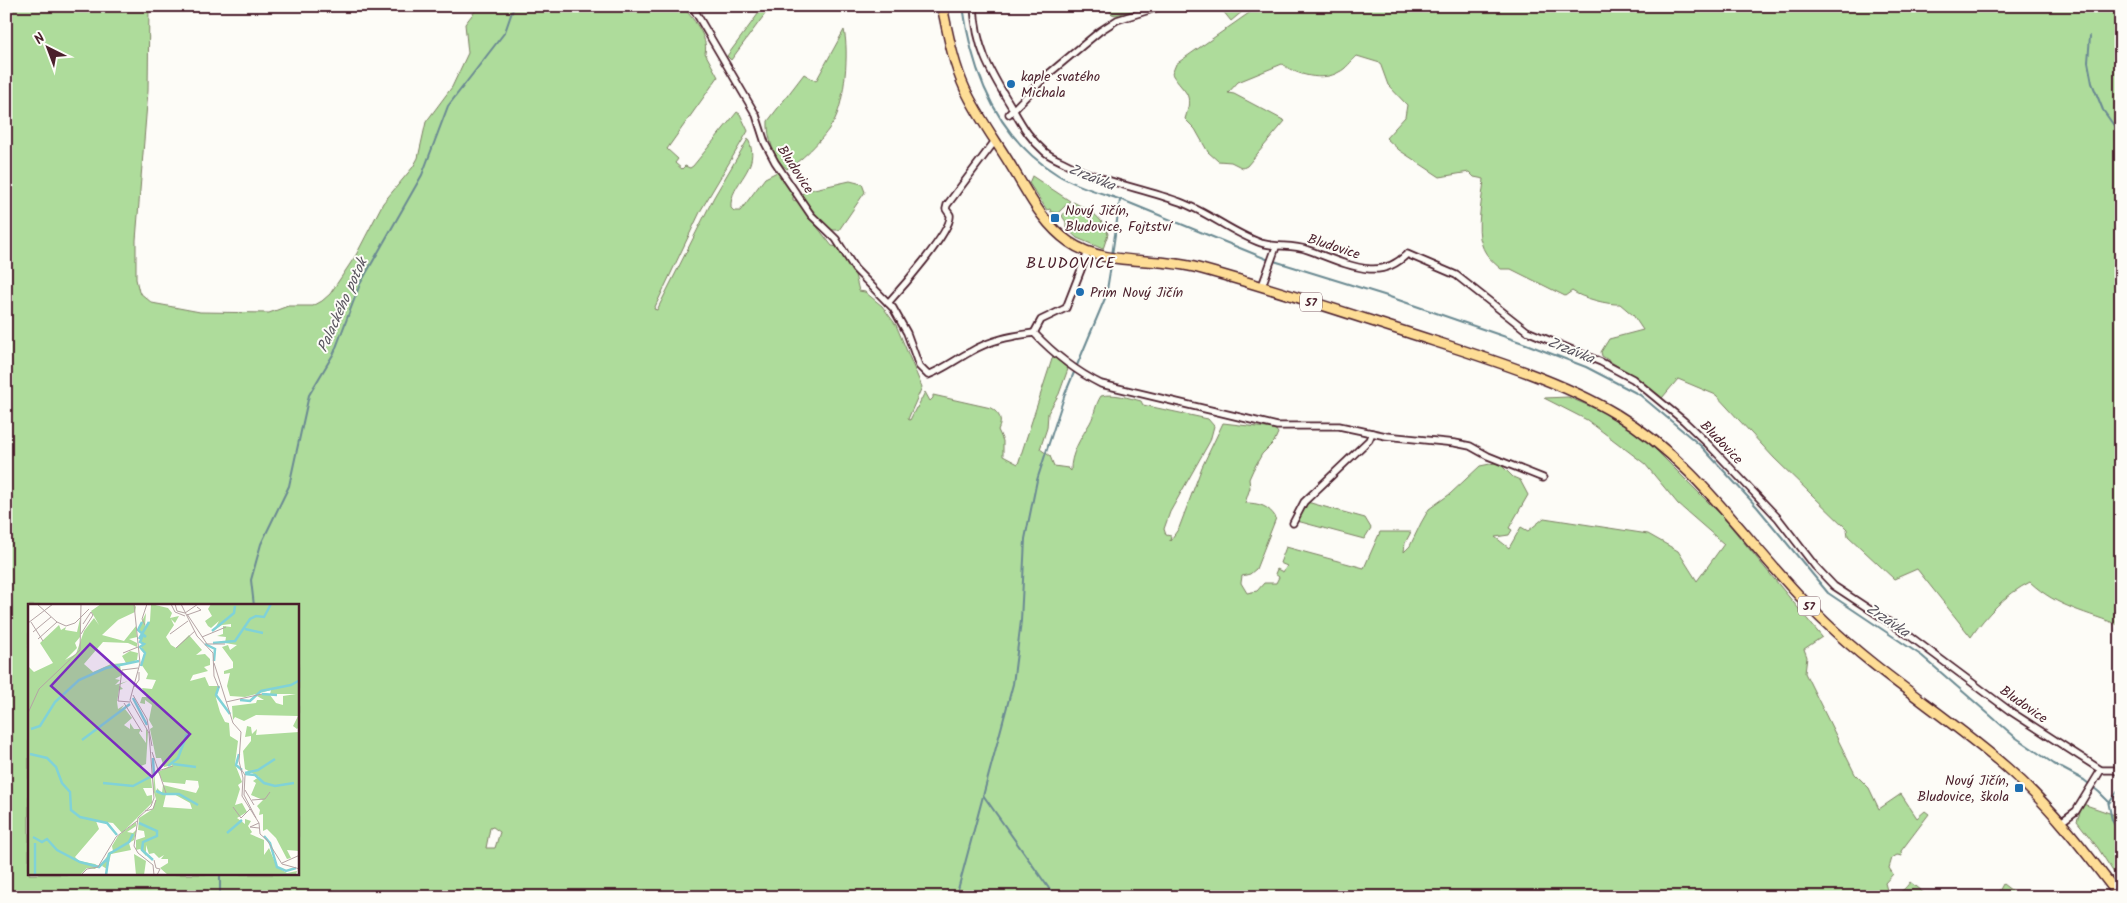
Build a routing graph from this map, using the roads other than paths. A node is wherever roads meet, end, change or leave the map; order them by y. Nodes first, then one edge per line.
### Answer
1 (692, 6) edge
2 (942, 6) edge
3 (974, 6) edge
4 (1162, 6) edge
5 (1012, 112) junction
6 (995, 141) junction
7 (1275, 250) junction
8 (1088, 252) junction
9 (1262, 286) junction
10 (888, 303) junction
11 (1034, 332) junction
12 (1372, 433) junction
13 (1543, 478) dead end
14 (1293, 523) dead end
15 (2121, 772) edge
16 (2100, 773) junction
17 (2061, 822) junction
18 (2120, 897) edge

1 - 10 street, Bludovice
2 - 6 main road, 57
3 - 5 street, Bludovice
4 - 5 street
5 - 7 street, Bludovice
6 - 8 main road, 57
6 - 10 street
7 - 9 street
7 - 16 street, Bludovice
8 - 9 main road, 57
8 - 11 street
9 - 17 main road, 57
10 - 11 street, Bludovice
11 - 12 street
12 - 13 street
12 - 14 street
15 - 16 street, Bludovice
16 - 17 street
17 - 18 main road, 57

